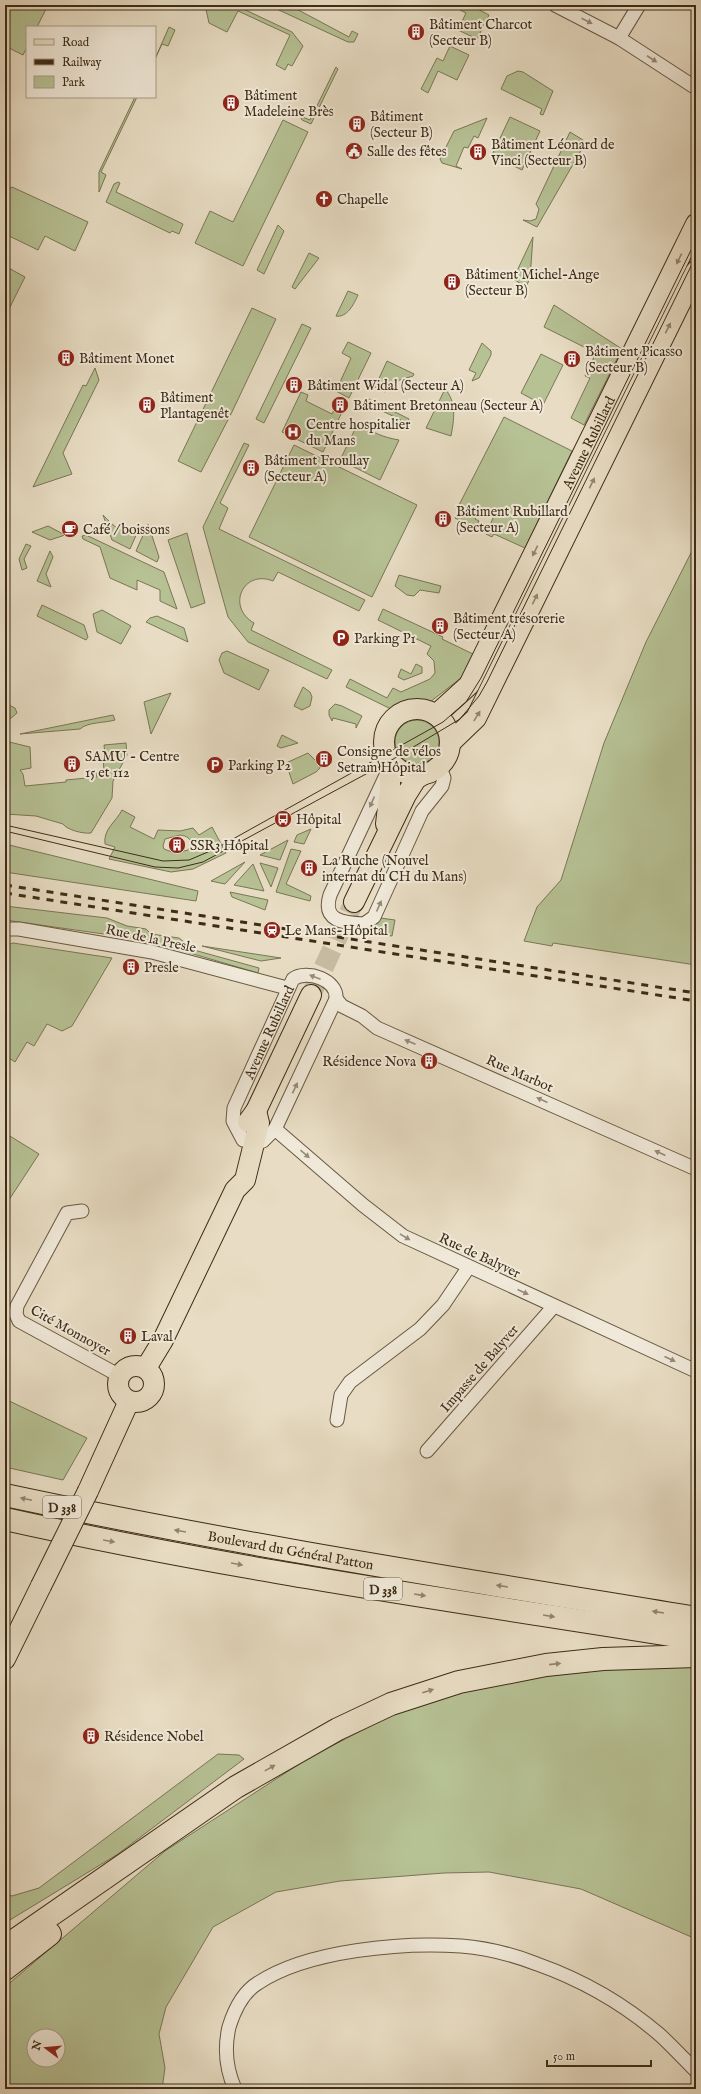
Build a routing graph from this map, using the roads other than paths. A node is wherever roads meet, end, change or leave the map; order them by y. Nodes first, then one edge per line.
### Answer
1 (555, 5) edge
2 (639, 5) edge
3 (619, 38) junction
4 (696, 88) edge
5 (696, 224) edge
6 (696, 271) edge
7 (436, 715) junction
8 (450, 743) junction
9 (390, 764) junction
10 (432, 769) junction
11 (381, 846) junction
12 (354, 902) tunnel mouth
13 (5, 928) edge
14 (287, 988) junction
15 (311, 995) tunnel mouth
16 (336, 999) junction
17 (275, 1129) junction
18 (249, 1142) junction
19 (696, 1169) edge
20 (82, 1211) dead end
21 (468, 1268) junction
22 (554, 1306) junction
23 (146, 1368) junction
24 (696, 1370) edge
25 (120, 1376) junction
26 (129, 1401) junction
27 (337, 1420) dead end
28 (427, 1451) dead end
29 (5, 1495) edge
30 (5, 1519) edge
31 (696, 1618) edge
32 (696, 1639) edge
33 (696, 1656) edge
34 (5, 1659) edge
35 (236, 1787) junction
36 (5, 1947) edge
37 (5, 1969) edge
38 (696, 2071) edge
39 (235, 2089) edge

1 -> 3 street
2 - 3 street
3 -> 4 street
5 -> 7 main road, Avenue Rubillard
8 -> 6 main road, Avenue Rubillard
7 - 8 main road
7 - 9 main road, Avenue Rubillard
8 - 10 main road, Avenue Rubillard
9 - 10 main road
9 -> 10 street
9 - 11 main road, Avenue Rubillard
10 - 11 main road, Avenue Rubillard
11 - 12 main road, Avenue Rubillard
13 - 14 street, Rue de la Presle
16 -> 14 street, Avenue Rubillard
14 - 18 street, Avenue Rubillard
15 - 18 main road, Avenue Rubillard
17 -> 16 street
19 -> 16 street, Rue Marbot
17 - 18 street
17 -> 21 street, Rue de Balyver
18 - 23 main road, Avenue Rubillard
20 - 25 street, Cité Monnoyer
21 -> 22 street, Rue de Balyver
21 - 27 street
22 -> 24 street, Rue de Balyver
22 - 28 street, Impasse de Balyver
23 - 25 main road
23 - 26 main road
25 - 26 main road
26 - 34 main road, bridge
31 -> 29 highway, Boulevard du Général Patton / D 338
30 -> 32 highway, Boulevard du Général Patton / D 338
35 -> 33 highway
35 - 36 highway
35 - 37 highway
38 - 39 street

